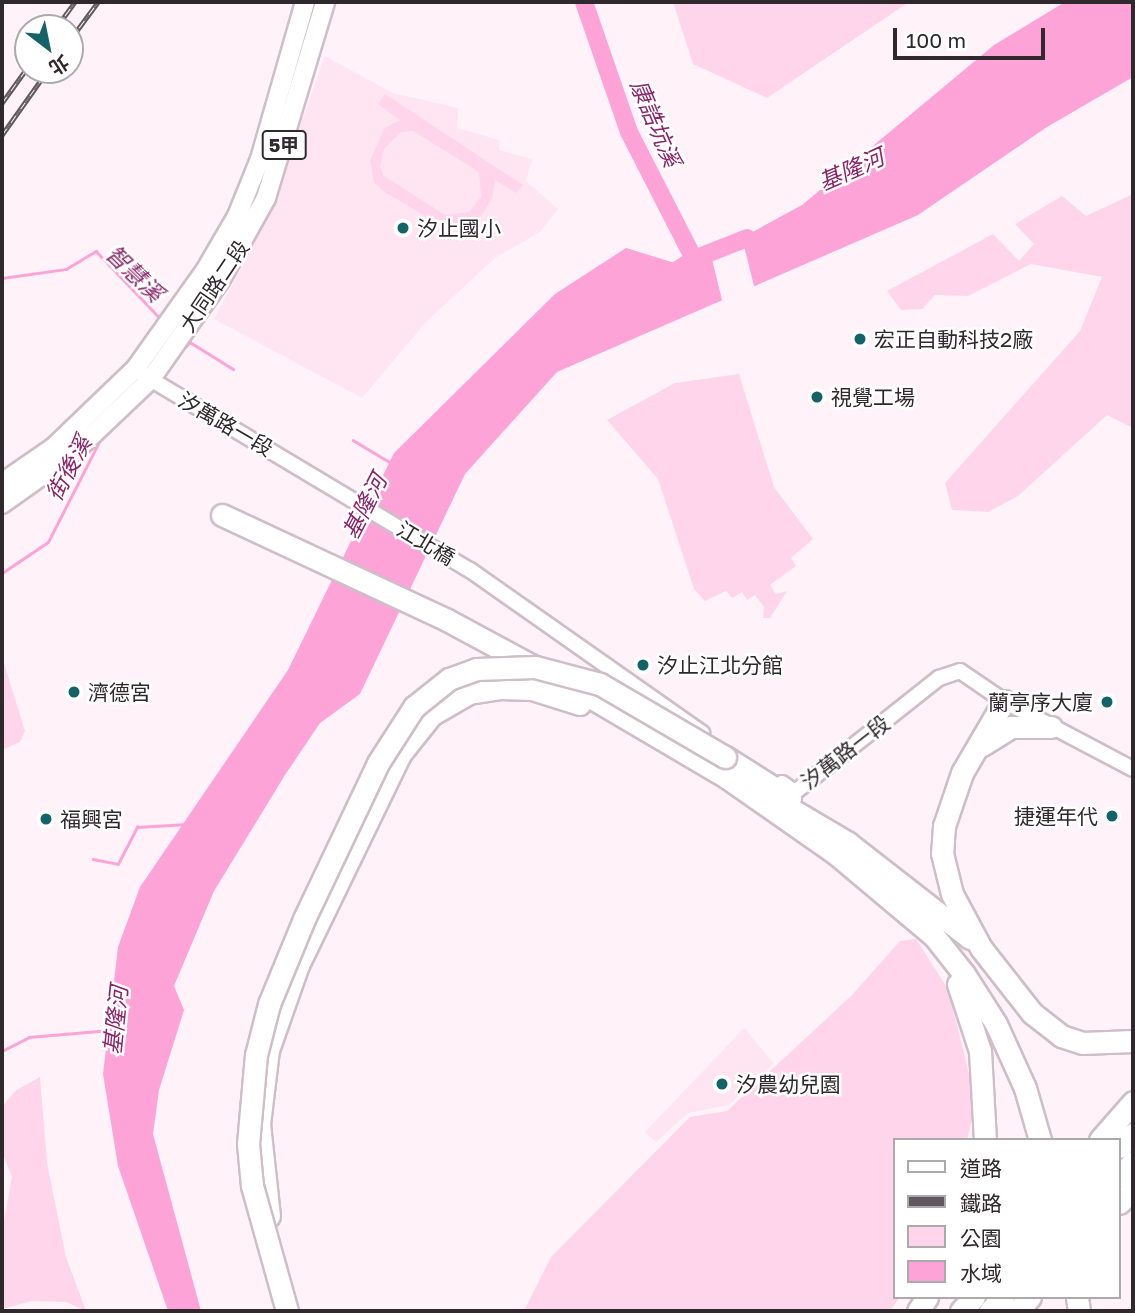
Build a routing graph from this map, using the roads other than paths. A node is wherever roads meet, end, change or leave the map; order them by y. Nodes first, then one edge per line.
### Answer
1 (304, 4) edge
2 (324, 4) edge
3 (196, 299) junction
4 (150, 375) junction
5 (317, 477) joint
6 (2, 483) edge
7 (2, 504) edge
8 (222, 515) dead end
9 (462, 565) joint
10 (1004, 701) junction
11 (634, 724) junction
12 (1051, 727) junction
13 (972, 757) junction
14 (726, 767) junction
15 (1133, 769) edge
16 (919, 911) junction
17 (981, 948) junction
18 (1133, 1041) edge
19 (1133, 1101) edge
20 (985, 1138) edge
21 (1046, 1138) edge
22 (1102, 1138) edge
23 (287, 1311) edge
24 (298, 1311) edge

1 - 2 main road
1 - 3 main road, 大同路二段 / 5甲
2 - 3 main road, 大同路二段 / 5甲
3 - 4 main road, 大同路二段 / 5甲
3 - 4 main road, 大同路二段 / 5甲
4 - 5 street, 汐萬路一段
4 - 6 main road, 大同路二段 / 5甲
4 - 7 main road, 大同路二段 / 5甲
5 - 9 street, 江北橋
8 - 11 highway
9 - 10 street, 汐萬路一段
10 - 12 street, 汐萬路一段
10 - 13 highway
11 - 14 highway
11 - 24 highway
12 - 13 highway
12 - 15 street, 汐萬路一段
13 - 17 highway
14 - 16 highway
14 - 16 highway
14 - 23 highway, bridge
16 - 17 highway
16 - 20 highway
16 - 21 highway
17 - 18 highway
19 - 22 highway

